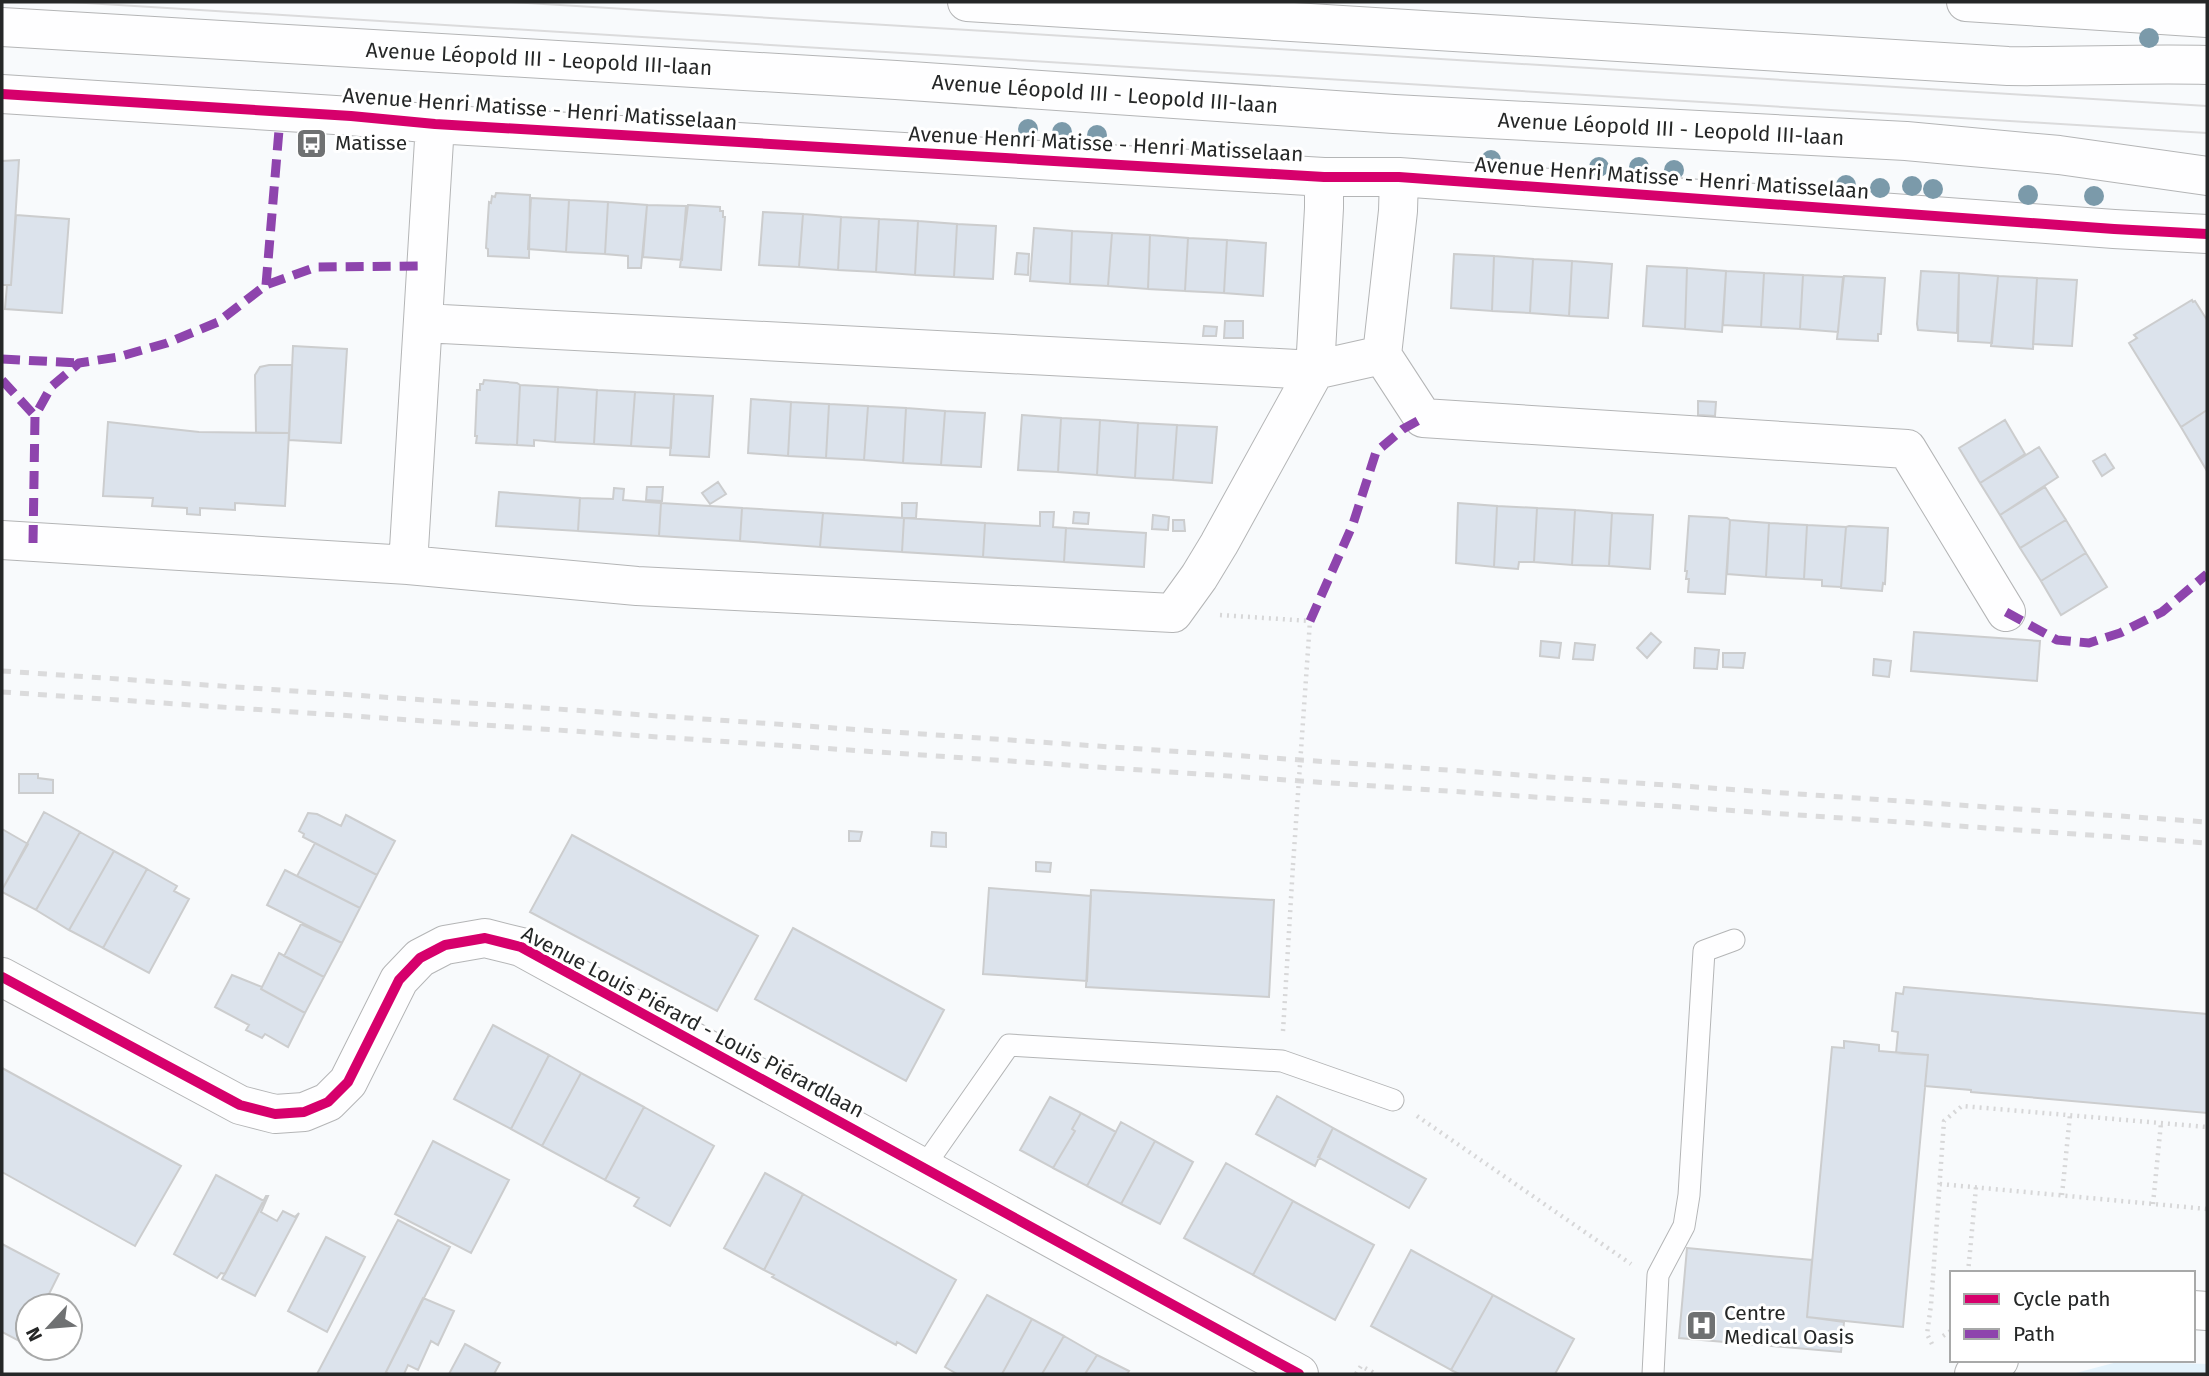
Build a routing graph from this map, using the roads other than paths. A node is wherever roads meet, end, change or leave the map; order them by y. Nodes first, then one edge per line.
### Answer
1 (967, 2) edge
2 (1966, 2) edge
3 (2207, 18) edge
4 (2, 27) edge
5 (2207, 65) edge
6 (2, 94) edge
7 (435, 124) junction
8 (2207, 176) edge
9 (1324, 177) junction
10 (1399, 177) junction
11 (2207, 234) edge
12 (423, 323) junction
13 (1382, 355) junction
14 (1315, 370) junction
15 (2, 540) edge
16 (408, 565) junction
17 (2006, 612) dead end
18 (1734, 940) dead end
19 (2, 977) edge
20 (1393, 1100) road end
21 (923, 1168) junction
22 (1995, 1362) edge
23 (1299, 1374) edge
24 (1653, 1374) edge
25 (1974, 1374) edge

1 - 5 street
2 - 3 street
4 - 8 street, Avenue Léopold III - Leopold III-laan
6 - 7 street, Avenue Henri Matisse - Henri Matisselaan
7 - 9 street, Avenue Henri Matisse - Henri Matisselaan
7 - 12 street
9 - 10 street, Avenue Henri Matisse - Henri Matisselaan
9 - 14 street
10 - 11 street, Avenue Henri Matisse - Henri Matisselaan
10 - 13 street
12 - 14 street
12 - 16 street
13 - 14 street
13 - 17 street
14 - 16 street
15 - 16 street
18 - 24 lane
19 - 21 street, Avenue Louis Piérard - Louis Piérardlaan
20 - 21 lane
21 - 23 street, Avenue Louis Piérard - Louis Piérardlaan
22 - 25 street

